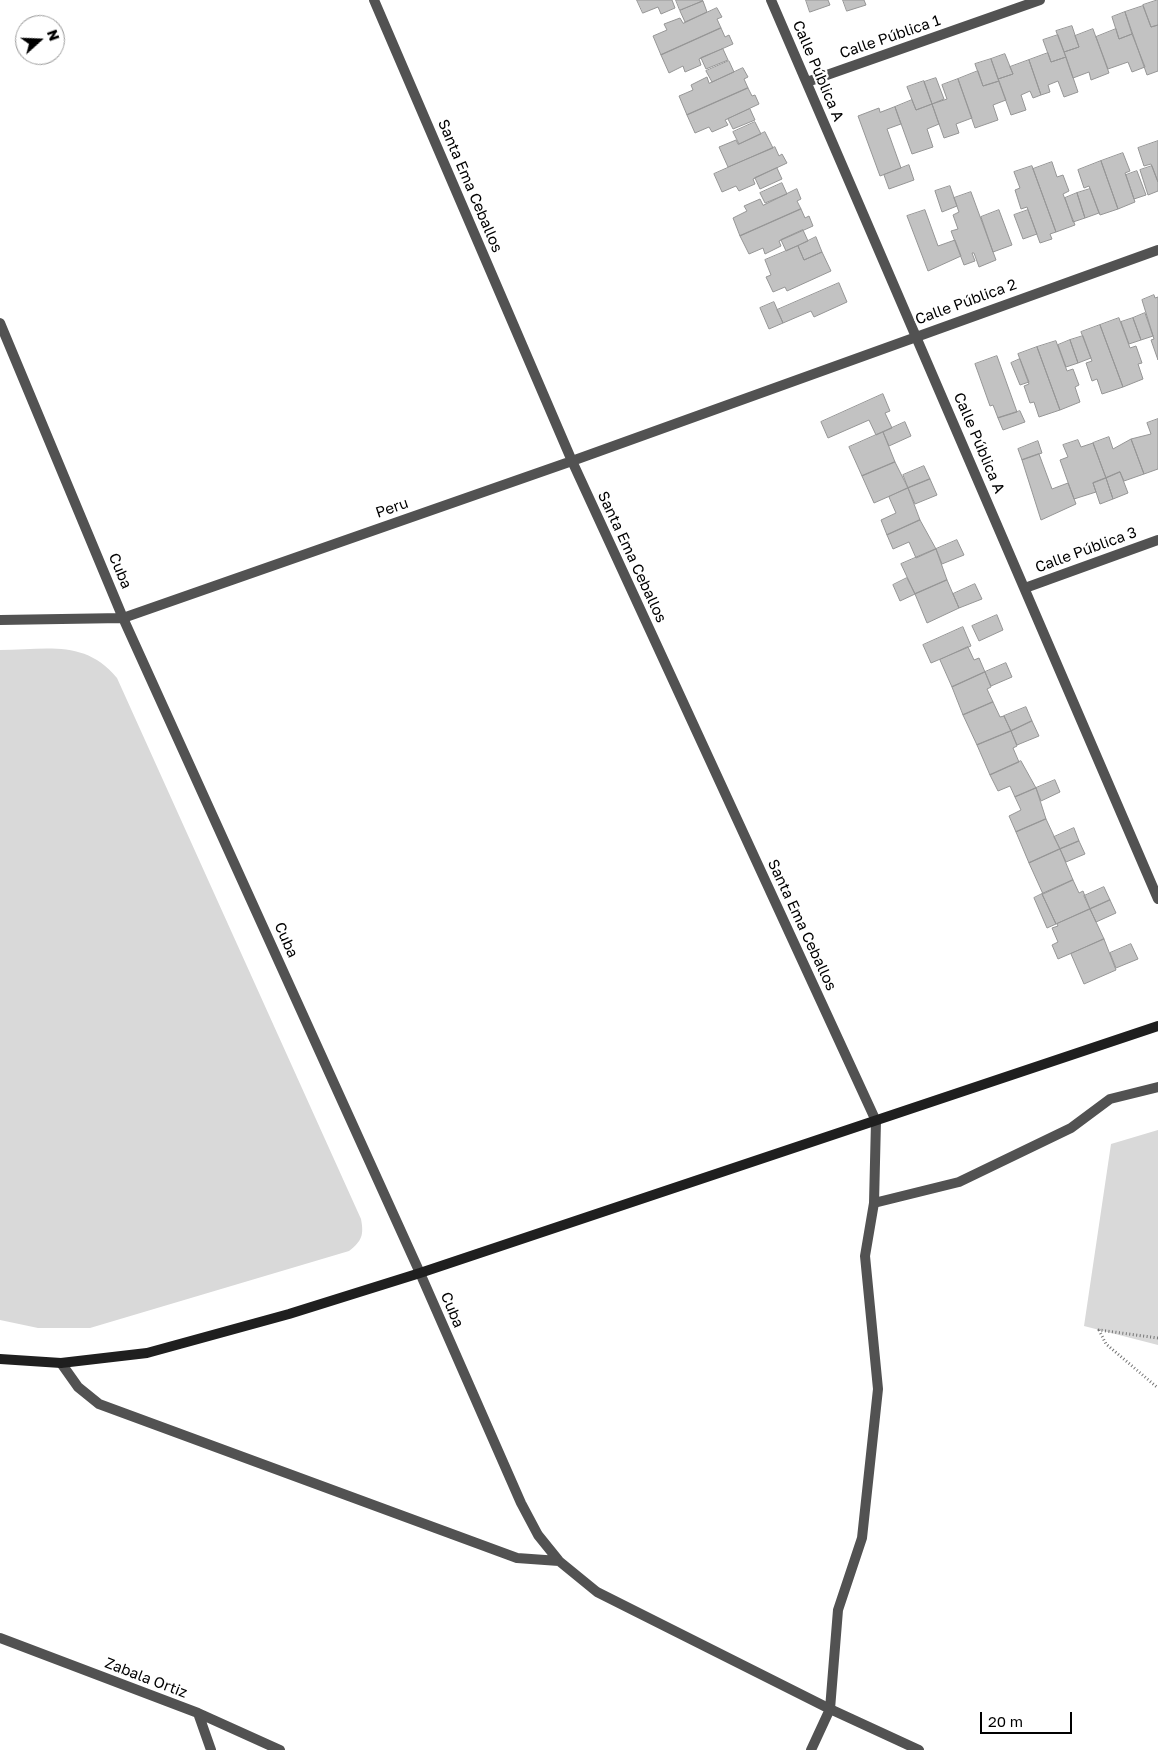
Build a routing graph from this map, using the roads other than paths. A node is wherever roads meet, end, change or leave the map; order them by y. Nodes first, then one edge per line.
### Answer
1 (374, 0) edge
2 (771, 0) edge
3 (1040, 0) edge
4 (807, 82) junction
5 (1158, 250) edge
6 (0, 323) edge
7 (916, 336) junction
8 (785, 383) joint
9 (572, 461) junction
10 (1158, 540) edge
11 (1025, 588) junction
12 (123, 618) junction
13 (0, 620) edge
14 (1158, 898) edge
15 (1158, 1026) edge
16 (1158, 1087) edge
17 (876, 1121) junction
18 (874, 1203) junction
19 (420, 1273) junction
20 (0, 1359) edge
21 (61, 1363) junction
22 (559, 1561) junction
23 (0, 1638) edge
24 (830, 1709) junction
25 (198, 1713) junction
26 (211, 1750) edge
27 (280, 1750) edge
28 (811, 1750) edge
29 (919, 1750) edge

1 - 9 street, Santa Ema Ceballos
2 - 4 street, Calle Pública A
3 - 4 street, Calle Pública 1
4 - 7 street, Calle Pública A
5 - 7 street, Calle Pública 2
6 - 12 street, Cuba
7 - 8 street, Calle Pública 2
7 - 11 street, Calle Pública A
8 - 9 street, Peru
9 - 12 street, Peru
9 - 17 street, Santa Ema Ceballos
10 - 11 street, Calle Pública 3
11 - 14 street, Calle Pública A
12 - 13 street, Peru
12 - 19 street, Cuba
15 - 17 street
16 - 18 street
17 - 18 street
17 - 19 street
18 - 24 street
19 - 21 street
19 - 22 street, Cuba
20 - 21 street
21 - 22 street
22 - 24 street, Cuba
23 - 25 street, Zabala Ortiz
24 - 28 street
24 - 29 street, Cuba
25 - 26 street
25 - 27 street, Zabala Ortiz

